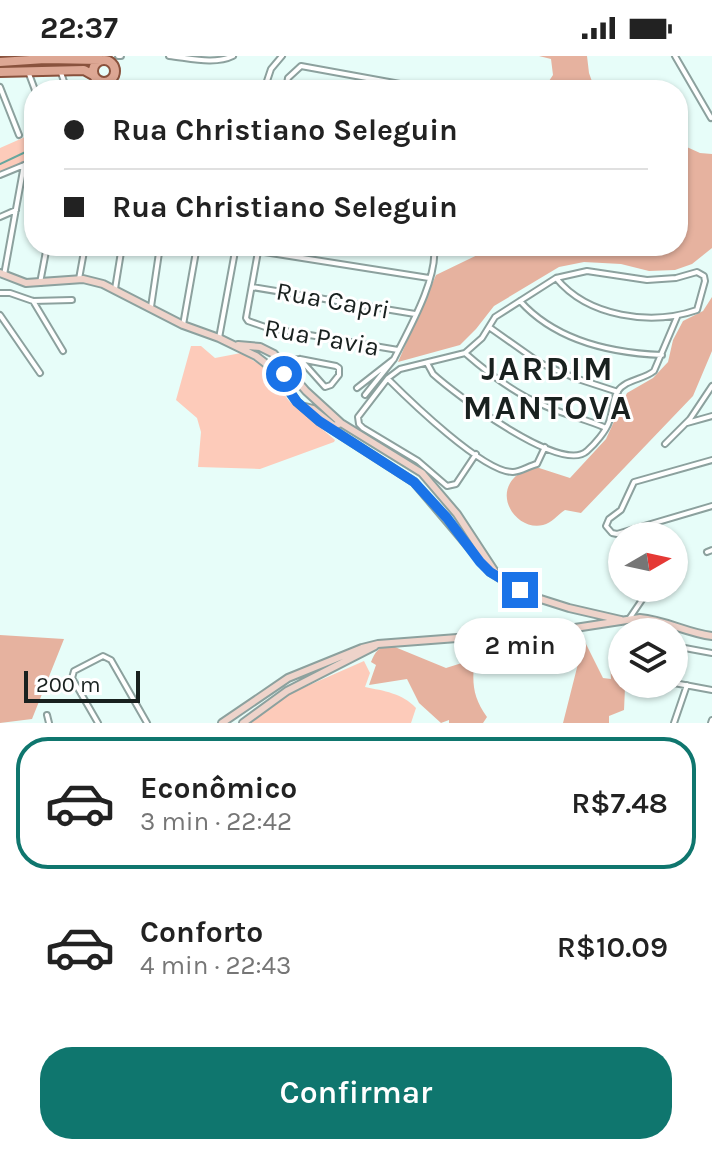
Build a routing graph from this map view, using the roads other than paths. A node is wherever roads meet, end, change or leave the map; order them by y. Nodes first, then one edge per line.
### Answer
1 (119, 56) edge
2 (169, 56) edge
3 (233, 56) edge
4 (282, 56) edge
5 (675, 56) edge
6 (45, 57) edge
7 (56, 57) edge
8 (106, 59) edge
9 (0, 62) edge
10 (27, 69) junction
11 (60, 69) junction
12 (0, 72) edge
13 (114, 74) junction
14 (93, 75) junction
15 (31, 80) edge
16 (64, 80) edge
17 (97, 80) edge
18 (108, 80) edge
19 (113, 80) edge
20 (267, 80) edge
21 (288, 80) edge
22 (378, 80) edge
23 (0, 87) edge
24 (711, 118) edge
25 (19, 135) dead end
26 (24, 165) joint
27 (0, 175) edge
28 (16, 210) junction
29 (0, 217) edge
30 (45, 256) edge
31 (83, 256) edge
32 (120, 256) edge
33 (159, 256) edge
34 (195, 256) edge
35 (234, 256) edge
36 (257, 256) edge
37 (299, 256) edge
38 (435, 256) edge
39 (2, 274) edge
40 (429, 278) junction
41 (556, 278) junction
42 (79, 279) junction
43 (40, 284) junction
44 (251, 287) junction
45 (115, 289) junction
46 (0, 293) edge
47 (72, 300) dead end
48 (33, 301) junction
49 (520, 301) junction
50 (151, 309) junction
51 (415, 314) junction
52 (0, 315) edge
53 (677, 317) junction
54 (183, 325) junction
55 (489, 327) junction
56 (219, 338) junction
57 (234, 345) junction
58 (398, 350) junction
59 (63, 351) dead end
60 (465, 353) junction
61 (662, 355) junction
62 (300, 359) junction
63 (394, 359) junction
64 (281, 360) junction
65 (310, 361) junction
66 (427, 362) junction
67 (309, 370) junction
68 (40, 373) dead end
69 (280, 378) junction
70 (388, 378) junction
71 (298, 383) junction
72 (712, 386) edge
73 (357, 388) dead end
74 (618, 392) junction
75 (365, 395) dead end
76 (301, 406) junction
77 (712, 416) edge
78 (341, 423) junction
79 (685, 424) junction
80 (606, 428) junction
81 (665, 444) dead end
82 (545, 447) junction
83 (476, 454) junction
84 (712, 460) edge
85 (439, 491) junction
86 (427, 495) junction
87 (712, 506) edge
88 (437, 507) junction
89 (457, 514) junction
90 (501, 579) junction
91 (639, 602) edge
92 (587, 613) junction
93 (614, 618) edge
94 (627, 618) edge
95 (608, 623) edge
96 (589, 626) junction
97 (688, 632) edge
98 (712, 636) edge
99 (378, 644) junction
100 (688, 649) edge
101 (712, 653) edge
102 (688, 685) edge
103 (712, 690) edge
104 (683, 698) edge
105 (47, 715) dead end
106 (49, 723) edge
107 (98, 723) edge
108 (147, 723) edge
109 (222, 723) edge
110 (243, 723) edge
111 (674, 723) edge

1 - 13 main road
2 - 3 street
4 - 20 street
5 - 24 street
6 - 7 main road
6 - 9 main road
7 - 8 main road
8 - 13 main road
8 - 14 main road
10 - 11 main road
10 - 12 main road
10 - 15 street
11 - 14 main road
11 - 16 street
13 - 18 main road
13 - 19 street
14 - 17 main road
21 - 22 street
23 - 25 street
26 - 27 street
26 - 28 street
28 - 29 street
28 - 39 street
30 - 43 street
31 - 42 street
32 - 45 street
33 - 50 street
34 - 54 street
35 - 56 street
36 - 44 street
37 - 40 street
38 - 40 street
39 - 43 main road
40 - 51 street
41 - 49 street
41 - 53 street
41 - 53 street
42 - 43 main road
42 - 45 main road
44 - 51 street, Rua Capri
44 - 58 street, Rua Pavia
45 - 50 main road
46 - 48 street
47 - 48 street
48 - 59 street
49 - 55 street
49 - 61 street
50 - 54 main road
51 - 58 street
52 - 68 street
53 - 61 street
54 - 56 main road
55 - 60 street
55 - 74 street
56 - 57 main road
57 - 64 main road
57 - 69 main road
58 - 63 street
60 - 66 street
60 - 80 street
61 - 74 street
62 - 64 street
62 - 65 street
62 - 67 street
63 - 73 street
63 - 75 street
64 - 71 main road
65 - 67 street
65 - 67 street
66 - 70 street
66 - 82 street
69 - 71 main road
69 - 76 main road
70 - 83 street
70 - 83 street
71 - 78 main road
72 - 79 street
74 - 80 street
76 - 78 main road
76 - 86 main road
77 - 79 street
78 - 85 main road
79 - 81 street
80 - 82 street
82 - 83 street
84 - 87 street
85 - 86 main road
85 - 89 main road
86 - 88 main road
88 - 89 main road
88 - 90 main road
89 - 90 main road
90 - 92 main road
91 - 94 street
92 - 93 main road
92 - 96 main road
95 - 96 main road
96 - 99 main road
97 - 98 main road
99 - 109 main road
99 - 110 main road
100 - 101 street
102 - 103 street
104 - 111 street
105 - 106 street
107 - 108 street

